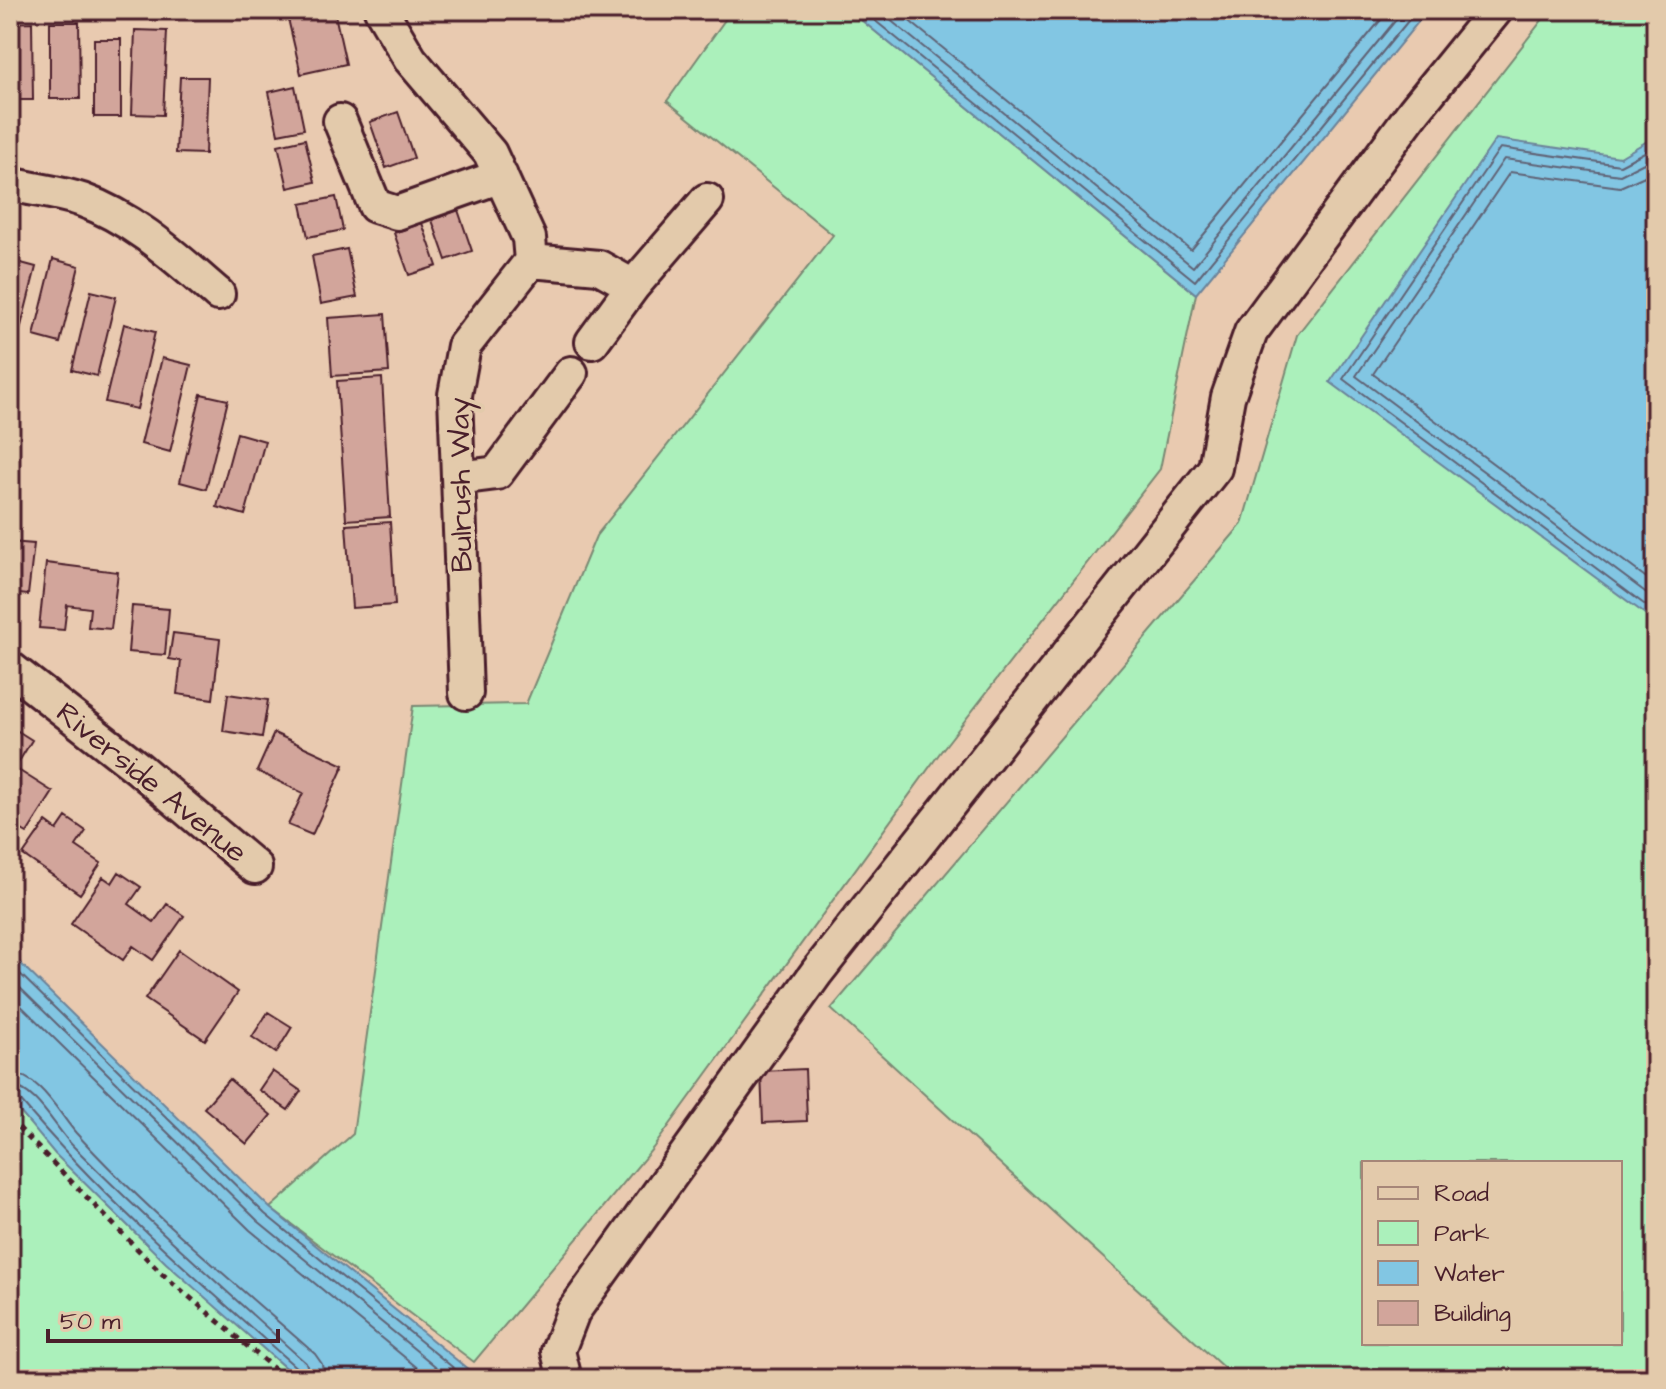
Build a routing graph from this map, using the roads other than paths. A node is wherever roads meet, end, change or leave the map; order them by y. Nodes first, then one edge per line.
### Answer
1 (381, 10) edge
2 (1496, 10) edge
3 (340, 121) dead end
4 (501, 176) junction
5 (10, 184) edge
6 (707, 200) dead end
7 (531, 261) junction
8 (633, 286) junction
9 (218, 294) dead end
10 (592, 342) dead end
11 (571, 373) dead end
12 (458, 478) junction
13 (10, 668) edge
14 (466, 693) dead end
15 (255, 867) dead end
16 (565, 1379) edge

1 - 4 street
2 - 16 street
3 - 4 street
4 - 7 street
5 - 9 street
6 - 8 street
7 - 8 street
7 - 12 street, Bulrush Way
8 - 10 street
11 - 12 street
12 - 14 street, Bulrush Way
13 - 15 street, Riverside Avenue

